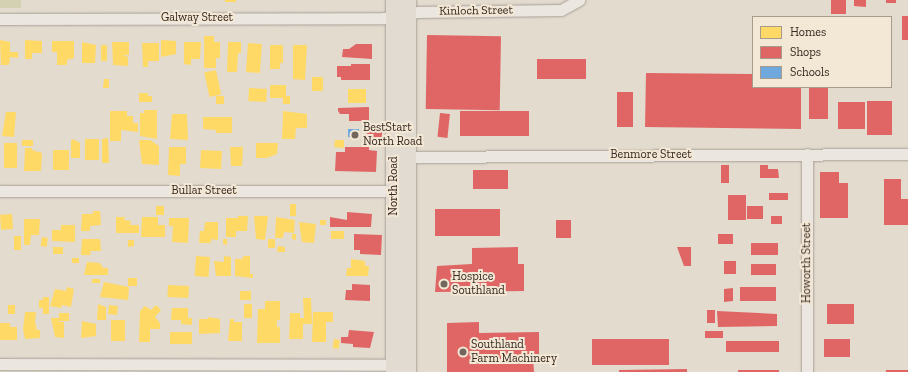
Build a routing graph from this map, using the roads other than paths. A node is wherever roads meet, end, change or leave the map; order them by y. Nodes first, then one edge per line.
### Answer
1 (579, 0) edge
2 (401, 8) edge
3 (0, 19) edge
4 (807, 154) junction
5 (908, 154) edge
6 (401, 157) junction
7 (0, 191) edge
8 (401, 191) junction
9 (0, 364) edge
10 (400, 369) edge
11 (807, 372) edge

1 - 2 street, Kinloch Street
2 - 3 street, Galway Street
2 - 6 main road, North Road
4 - 5 street, Benmore Street
4 - 6 street, Benmore Street
4 - 11 street, Howorth Street
6 - 8 main road, North Road
7 - 8 street, Bullar Street
8 - 10 main road, North Road
9 - 10 street

